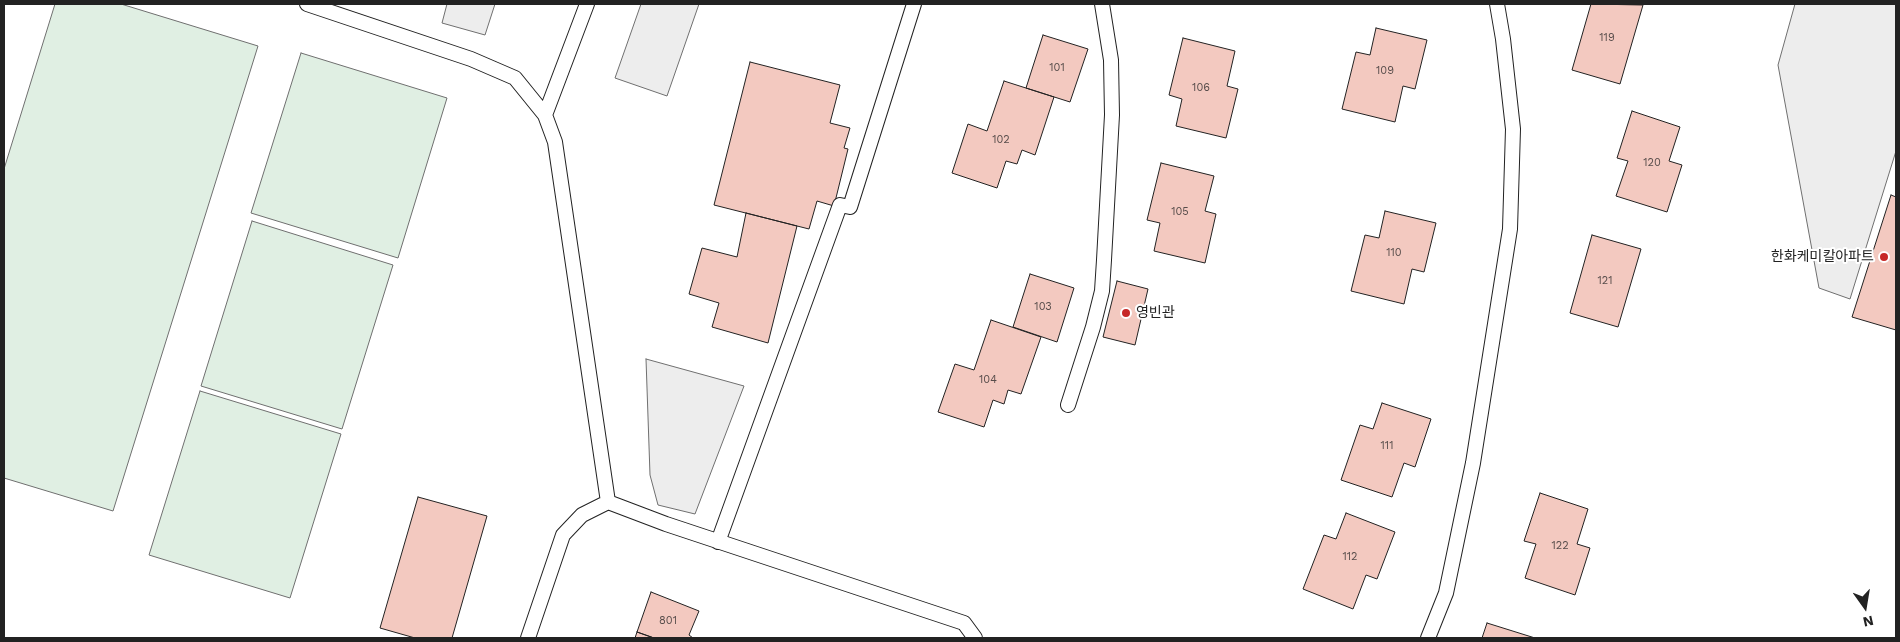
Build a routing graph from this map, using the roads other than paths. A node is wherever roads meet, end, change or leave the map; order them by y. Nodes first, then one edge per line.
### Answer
1 (307, 4) edge
2 (587, 4) edge
3 (914, 4) edge
4 (1102, 4) edge
5 (1497, 4) edge
6 (545, 115) junction
7 (1068, 405) dead end
8 (608, 502) junction
9 (718, 542) junction
10 (528, 638) edge
11 (974, 638) edge
12 (1428, 638) edge

1 - 6 lane
2 - 6 lane
3 - 9 lane
4 - 7 lane
5 - 12 lane
6 - 8 lane
8 - 9 lane
8 - 10 lane
9 - 11 lane

